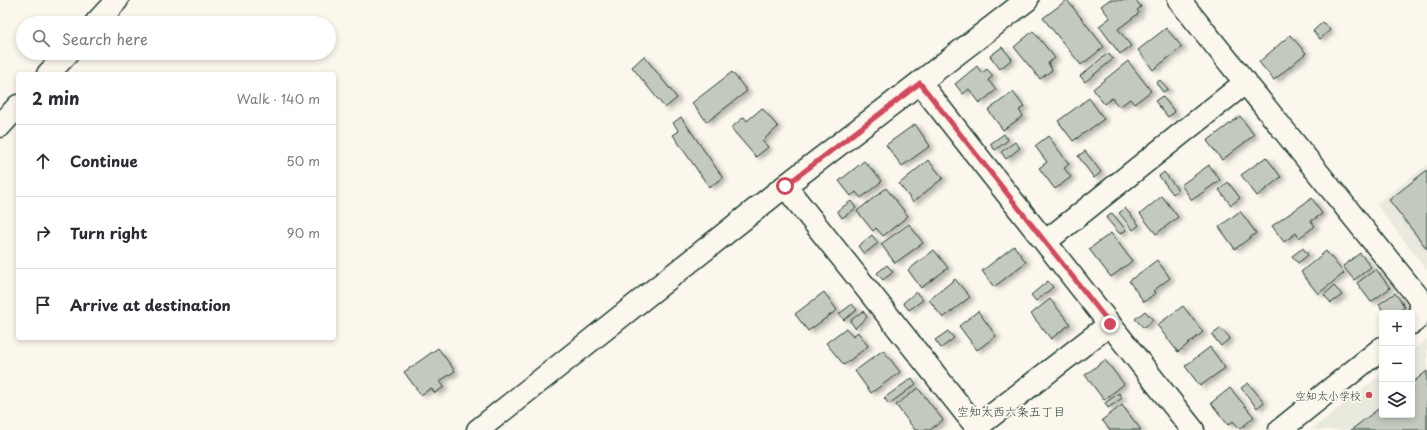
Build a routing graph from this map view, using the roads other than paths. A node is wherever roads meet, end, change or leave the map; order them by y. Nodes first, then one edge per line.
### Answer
1 (117, 0) edge
2 (1027, 0) edge
3 (1179, 0) edge
4 (102, 16) edge
5 (61, 60) edge
6 (50, 72) edge
7 (1246, 82) junction
8 (920, 83) junction
9 (16, 108) edge
10 (0, 126) edge
11 (785, 186) junction
12 (1044, 242) junction
13 (1415, 321) edge
14 (1110, 324) junction
15 (1379, 350) edge
16 (978, 428) edge
17 (478, 430) edge
18 (1194, 430) edge
19 (1280, 430) edge

1 - 4 street
2 - 8 street
3 - 7 street
5 - 6 street
7 - 12 street
7 - 13 street
8 - 11 street
8 - 12 street
9 - 10 street
11 - 16 street
11 - 17 street
12 - 14 street
14 - 16 street
14 - 18 street
15 - 19 street

